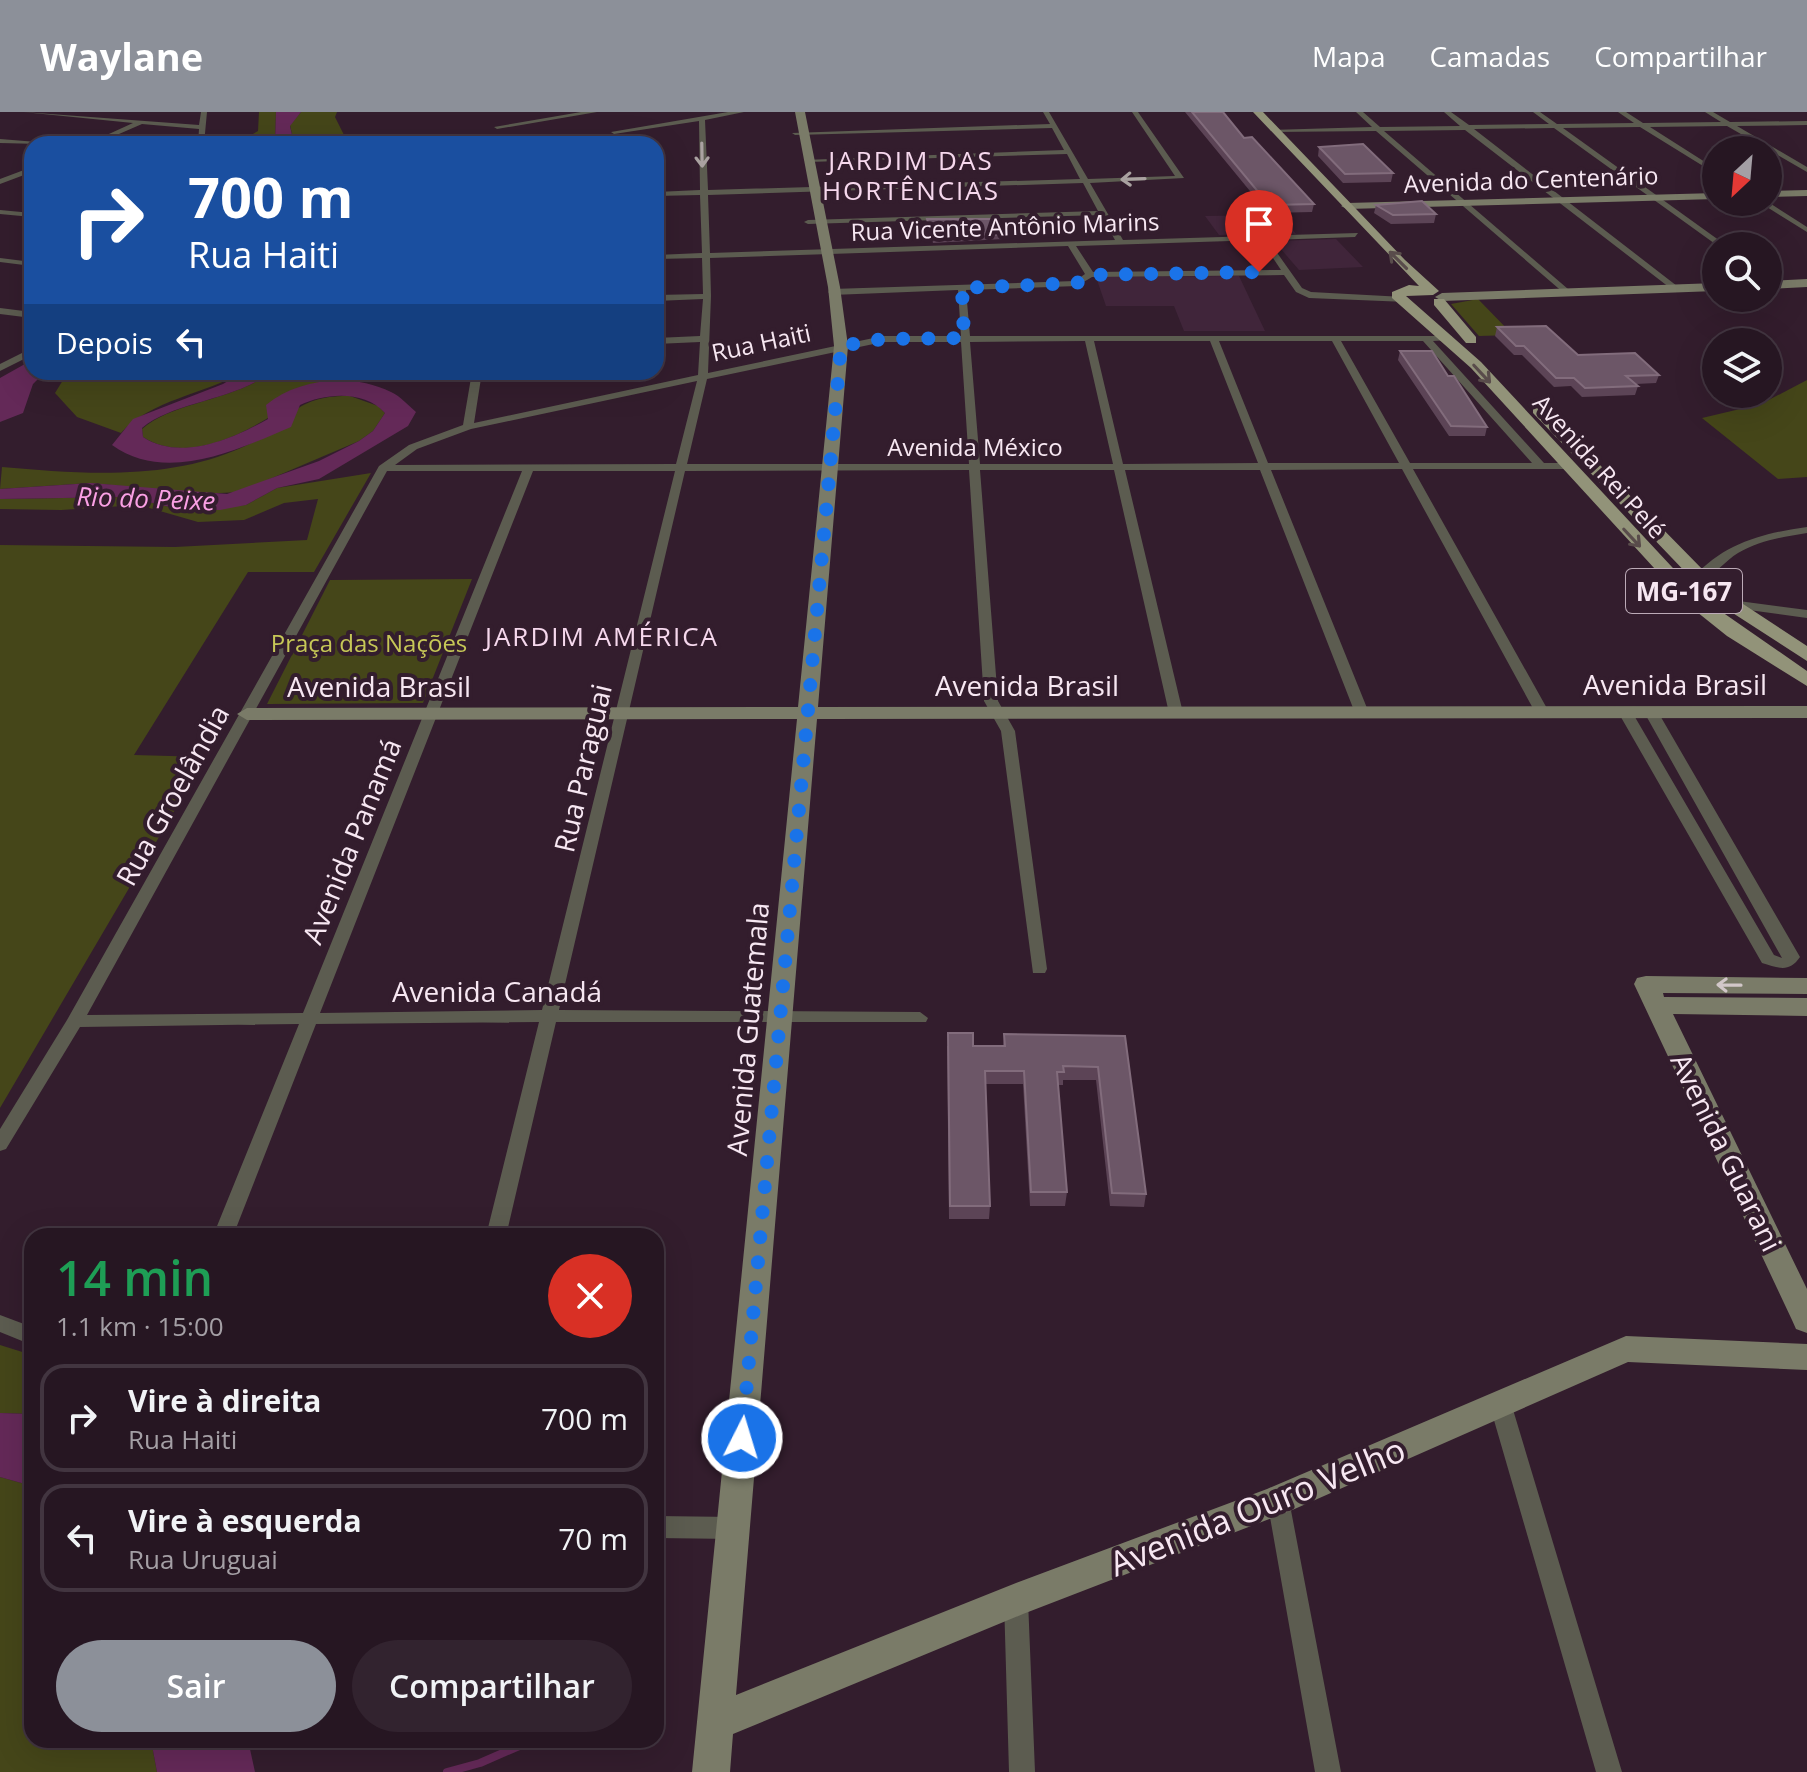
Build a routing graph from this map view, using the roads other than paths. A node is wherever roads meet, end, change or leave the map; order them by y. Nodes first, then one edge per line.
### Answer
1 (26, 112) edge
2 (204, 112) edge
3 (521, 112) edge
4 (594, 112) edge
5 (741, 112) edge
6 (792, 112) edge
7 (800, 112) edge
8 (1046, 112) edge
9 (1135, 112) edge
10 (1244, 112) edge
11 (1258, 112) edge
12 (1359, 112) edge
13 (1447, 112) edge
14 (1536, 112) edge
15 (1621, 112) edge
16 (1708, 112) edge
17 (1796, 112) edge
18 (702, 118) junction
19 (1807, 120) edge
20 (534, 121) junction
21 (141, 122) junction
22 (1729, 125) junction
23 (1054, 126) junction
24 (1644, 126) junction
25 (202, 127) junction
26 (497, 127) dead end
27 (1559, 128) junction
28 (1470, 130) junction
29 (614, 132) dead end
30 (1381, 132) junction
31 (799, 133) junction
32 (1276, 134) junction
33 (109, 136) edge
34 (201, 136) edge
35 (0, 141) edge
36 (24, 143) edge
37 (1070, 152) junction
38 (808, 160) junction
39 (1702, 163) edge
40 (1807, 170) edge
41 (24, 172) edge
42 (0, 175) edge
43 (14, 176) junction
44 (24, 177) edge
45 (1086, 181) junction
46 (0, 182) edge
47 (807, 190) junction
48 (703, 193) junction
49 (1807, 193) edge
50 (664, 194) edge
51 (1782, 194) edge
52 (1702, 196) edge
53 (1655, 198) junction
54 (1560, 200) junction
55 (1465, 203) junction
56 (1347, 206) junction
57 (0, 212) edge
58 (1105, 213) junction
59 (24, 214) edge
60 (1782, 214) edge
61 (813, 222) junction
62 (1807, 230) edge
63 (1703, 232) edge
64 (1355, 235) junction
65 (1263, 238) junction
66 (1120, 242) junction
67 (1071, 244) junction
68 (819, 252) junction
69 (706, 256) junction
70 (0, 257) edge
71 (664, 257) edge
72 (24, 260) edge
73 (1288, 272) junction
74 (1090, 275) junction
75 (1782, 283) edge
76 (1807, 283) edge
77 (1702, 287) edge
78 (962, 288) junction
79 (1674, 288) junction
80 (1565, 291) junction
81 (832, 292) junction
82 (1436, 295) junction
83 (707, 296) junction
84 (1402, 297) junction
85 (664, 298) edge
86 (0, 311) edge
87 (24, 314) edge
88 (964, 338) junction
89 (1089, 338) junction
90 (1213, 338) junction
91 (1335, 338) junction
92 (1425, 338) junction
93 (1449, 338) junction
94 (703, 339) junction
95 (664, 341) edge
96 (841, 346) junction
97 (24, 355) edge
98 (1, 367) edge
99 (703, 375) junction
100 (476, 380) edge
101 (468, 427) junction
102 (681, 465) junction
103 (830, 465) junction
104 (974, 466) junction
105 (1119, 466) junction
106 (1265, 466) junction
107 (1405, 466) junction
108 (1541, 466) junction
109 (1566, 466) junction
110 (529, 467) junction
111 (383, 468) junction
112 (1807, 530) edge
113 (1700, 577) junction
114 (1731, 604) junction
115 (1807, 614) edge
116 (1807, 655) edge
117 (1807, 680) edge
118 (1542, 712) junction
119 (1625, 712) junction
120 (1651, 712) junction
121 (1807, 712) edge
122 (808, 713) junction
123 (999, 713) junction
124 (1176, 713) junction
125 (1362, 713) junction
126 (247, 714) junction
127 (431, 714) junction
128 (621, 714) junction
129 (1696, 837) junction
130 (1724, 838) junction
131 (1039, 969) dead end
132 (1807, 986) edge
133 (1652, 995) junction
134 (1807, 1007) edge
135 (549, 1016) junction
136 (780, 1017) junction
137 (920, 1018) dead end
138 (309, 1019) junction
139 (75, 1021) junction
140 (0, 1144) edge
141 (226, 1228) edge
142 (498, 1228) edge
143 (1807, 1320) edge
144 (0, 1323) edge
145 (24, 1333) edge
146 (1807, 1357) edge
147 (1500, 1403) junction
148 (1278, 1500) junction
149 (664, 1527) edge
150 (734, 1528) junction
151 (1016, 1600) junction
152 (716, 1722) junction
153 (711, 1772) edge
154 (1022, 1772) edge
155 (1328, 1772) edge
156 (1609, 1772) edge

1 - 21 street
2 - 25 street
3 - 20 street
4 - 20 street
5 - 18 street
6 - 31 street
7 - 31 street
8 - 23 street
9 -> 45 street
10 - 64 main road, Avenida Rei Pelé / MG-167
11 - 32 main road, Avenida Rei Pelé / MG-167
12 - 30 street
13 - 28 street
14 - 27 street
15 - 24 street
16 - 22 street
17 - 19 street
18 - 29 street
18 -> 48 street, Rua Paraguai
19 - 22 street
20 - 26 street
21 - 25 street
21 - 33 street
22 - 24 street
22 - 40 street
23 - 31 street
23 - 37 street
24 - 27 street
24 - 39 street
25 - 34 street
27 - 28 street
27 - 53 street
28 - 30 street
28 - 54 street
30 - 32 street
30 - 55 street
31 - 38 street
31 - 47 street
32 - 56 main road, Avenida Rei Pelé / MG-167
35 - 36 street
37 - 38 street
37 - 45 street
38 - 47 street
41 - 43 street
42 - 43 street
43 - 44 street
43 - 46 street
45 - 47 street
45 - 58 street
47 - 48 street
47 - 61 street, Avenida Guatemala
48 - 50 street
48 - 69 street, Rua Paraguai
49 - 51 street
52 - 53 street, Avenida do Centenário
53 - 54 street, Avenida do Centenário
53 - 63 street
54 - 55 street, Avenida do Centenário
54 - 79 street
55 - 56 street, Avenida do Centenário
55 - 80 street
82 -> 56 main road, Avenida Rei Pelé / MG-167
57 - 59 street
58 - 61 street
58 - 66 street
60 - 62 street
61 - 68 street, Avenida Guatemala
64 - 65 street, Rua Vicente Antônio Marins
64 - 84 main road, Avenida Rei Pelé / MG-167
65 - 66 street, Rua Vicente Antônio Marins
65 - 73 street
66 - 67 street, Rua Vicente Antônio Marins
67 - 68 street, Rua Vicente Antônio Marins
67 - 74 street
68 - 69 street, Rua Vicente Antônio Marins
68 - 81 street, Avenida Guatemala
69 - 71 street, Rua Vicente Antônio Marins
69 - 83 street, Rua Paraguai
70 - 72 street
73 - 74 street
73 - 84 street
74 - 78 street
75 - 76 street
77 - 79 street
78 - 81 street
78 - 88 street
79 - 80 street
80 - 82 street
81 - 96 street, Avenida Guatemala
82 - 84 main road
82 - 113 main road, Avenida Rei Pelé / MG-167
83 - 85 street
83 - 94 street, Rua Paraguai
84 - 93 main road, Avenida Rei Pelé / MG-167
86 - 87 street
88 - 89 street, Rua Haiti
88 - 96 street, Rua Haiti
88 - 104 street
89 - 90 street, Rua Haiti
89 - 105 street
90 - 91 street, Rua Haiti
90 - 106 street
91 - 92 street, Rua Haiti
91 - 107 street
92 - 93 street, Rua Haiti
92 - 108 street
93 -> 109 main road, Avenida Rei Pelé / MG-167
94 - 95 street
94 - 99 street, Rua Paraguai
96 - 99 street, Rua Haiti
96 - 103 street, Avenida Guatemala
97 - 98 street
99 - 101 street, Rua Haiti
99 - 102 street, Rua Paraguai
100 - 101 street
101 - 111 street, Rua Haiti
102 - 103 street, Avenida México
102 - 110 street, Avenida México
102 - 128 street, Rua Paraguai
103 - 104 street, Avenida México
103 - 122 street, Avenida Guatemala
104 - 105 street, Avenida México
104 - 123 street
105 - 106 street, Avenida México
105 - 124 street
106 - 107 street, Avenida México
106 - 125 street
107 - 108 street, Avenida México
107 - 118 street
108 - 109 street, Avenida México
109 -> 117 main road, Avenida Rei Pelé / MG-167
110 - 111 street, Avenida México
110 - 127 street, Avenida Panamá
111 - 126 street, Rua Groelândia
112 - 113 street
113 - 114 main road, Avenida Rei Pelé / MG-167
114 - 115 street
114 - 116 main road, Avenida Rei Pelé / MG-167
118 - 119 street, Avenida Brasil
118 - 125 street, Avenida Brasil
119 - 120 street, Avenida Brasil
119 - 129 street
120 - 121 street, Avenida Brasil
120 - 130 street
122 - 123 street, Avenida Brasil
122 - 128 street, Avenida Brasil
122 - 136 street, Avenida Guatemala
123 - 124 street, Avenida Brasil
123 - 131 street
124 - 125 street, Avenida Brasil
126 - 127 street, Avenida Brasil
126 - 139 street, Rua Groelândia
127 - 128 street, Avenida Brasil
127 - 138 street, Avenida Panamá
128 - 135 street, Rua Paraguai
129 - 130 street
129 - 130 street
132 -> 133 street
133 - 134 street
133 - 143 street, Avenida Guarani
135 - 136 street, Avenida Canadá
135 - 138 street, Avenida Canadá
135 - 142 street, Rua Paraguai
136 - 137 street, Avenida Canadá
136 - 150 street, Avenida Guatemala
138 - 139 street, Avenida Canadá
138 - 141 street, Avenida Panamá
139 - 140 street, Rua Groelândia
144 - 145 street
146 - 147 street, Avenida Ouro Velho
147 - 148 street, Avenida Ouro Velho
147 - 156 street
148 - 151 street, Avenida Ouro Velho
148 - 155 street
149 - 150 street
150 - 152 street, Avenida Guatemala
151 - 152 street, Avenida Ouro Velho
151 - 154 street
152 - 153 street, Avenida Guatemala

